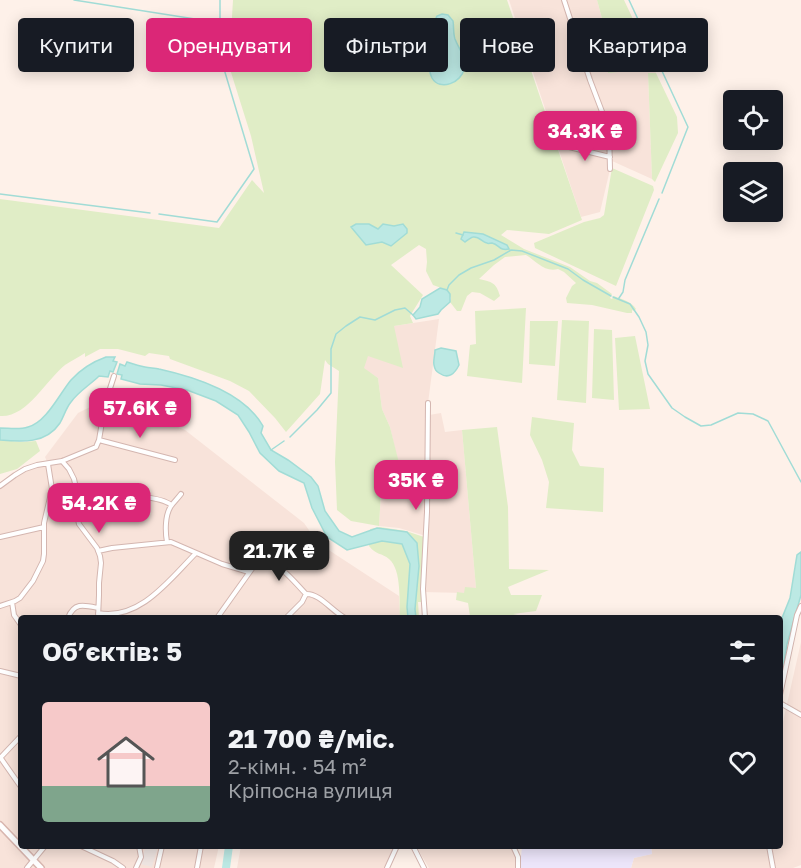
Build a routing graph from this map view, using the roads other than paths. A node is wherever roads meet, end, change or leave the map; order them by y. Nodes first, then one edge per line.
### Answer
1 (564, 0) edge
2 (566, 146) dead end
3 (610, 157) junction
4 (610, 169) dead end
5 (114, 376) dead end
6 (428, 403) dead end
7 (99, 440) junction
8 (175, 460) dead end
9 (62, 461) junction
10 (48, 464) junction
11 (0, 486) edge
12 (78, 494) junction
13 (182, 495) dead end
14 (171, 506) junction
15 (44, 527) junction
16 (0, 537) edge
17 (167, 542) junction
18 (99, 551) junction
19 (196, 553) junction
20 (249, 572) junction
21 (306, 594) junction
22 (12, 602) junction
23 (0, 606) edge
24 (801, 606) edge
25 (98, 613) edge
26 (70, 615) edge
27 (114, 615) edge
28 (219, 615) edge
29 (289, 615) edge
30 (340, 615) edge
31 (425, 615) edge
32 (18, 621) edge
33 (0, 671) edge
34 (18, 675) edge
35 (783, 681) edge
36 (783, 705) edge
37 (801, 715) edge
38 (18, 739) edge
39 (0, 757) edge
40 (18, 783) edge
41 (0, 825) edge
42 (18, 844) edge
43 (23, 849) edge
44 (42, 849) edge
45 (87, 849) edge
46 (140, 849) edge
47 (161, 849) edge
48 (200, 849) edge
49 (396, 849) edge
50 (414, 849) edge
51 (514, 849) edge
52 (770, 849) edge
53 (33, 860) junction
54 (27, 868) edge
55 (41, 868) edge
56 (123, 868) edge
57 (136, 868) edge
58 (158, 868) edge
59 (197, 868) edge
60 (387, 868) edge
61 (424, 868) edge
62 (518, 868) edge
63 (773, 868) edge

1 - 3 street
2 - 3 street
3 - 4 street
5 - 7 street
6 - 31 street
7 - 8 street
7 - 9 street
9 - 10 street
9 - 12 street
10 - 11 street
10 - 15 street
12 - 14 street
12 - 18 street
13 - 14 street
14 - 17 street
15 - 16 street
15 - 22 street
17 - 18 street
17 - 19 street
18 - 25 street
19 - 20 street
19 - 27 street
20 - 21 street
20 - 28 street
21 - 29 street
21 - 30 street
22 - 23 street
22 - 32 street
24 - 35 street
25 - 26 street
33 - 34 street
36 - 37 street
38 - 39 street
39 - 40 street
41 - 42 main road
43 - 53 main road
44 - 53 street
45 - 56 street
46 - 57 street
47 - 58 street
48 - 59 street
49 - 60 street
50 - 61 street
51 - 62 street
52 - 63 street
53 - 54 street
53 - 55 main road

